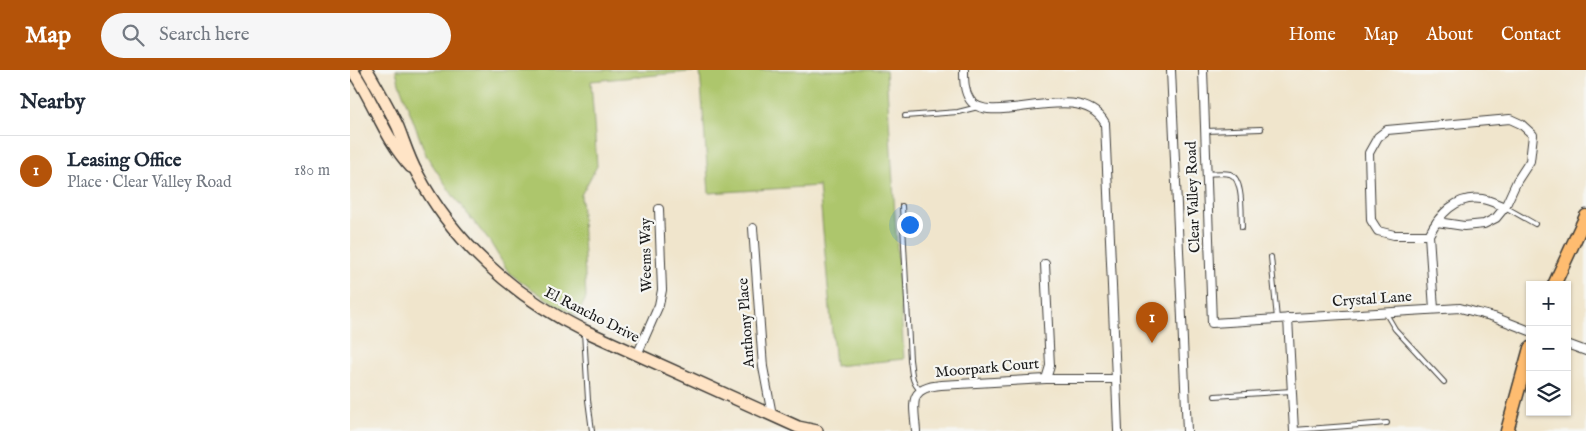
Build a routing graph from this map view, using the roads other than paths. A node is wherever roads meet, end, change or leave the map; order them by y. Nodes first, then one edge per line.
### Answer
1 (352, 70) edge
2 (368, 70) edge
3 (964, 70) edge
4 (1171, 70) edge
5 (1203, 70) edge
6 (978, 107) junction
7 (904, 116) dead end
8 (1261, 130) dead end
9 (1205, 132) junction
10 (416, 172) junction
11 (1206, 174) junction
12 (902, 206) dead end
13 (1504, 207) junction
14 (659, 209) dead end
15 (1586, 216) edge
16 (1438, 222) junction
17 (1536, 224) dead end
18 (753, 228) dead end
19 (1242, 228) dead end
20 (1429, 235) junction
21 (1271, 257) dead end
22 (1045, 264) dead end
23 (1556, 281) edge
24 (1434, 309) junction
25 (1385, 312) junction
26 (1288, 318) junction
27 (1277, 319) junction
28 (1212, 323) joint
29 (583, 330) junction
30 (1526, 330) edge
31 (1571, 345) edge
32 (1586, 351) edge
33 (637, 355) junction
34 (1526, 362) edge
35 (1046, 379) junction
36 (1116, 379) junction
37 (1444, 382) dead end
38 (920, 390) junction
39 (1292, 390) junction
40 (1216, 396) dead end
41 (772, 415) junction
42 (1387, 424) dead end
43 (800, 429) edge
44 (592, 431) edge
45 (818, 431) edge
46 (916, 431) edge
47 (1118, 431) edge
48 (1187, 431) edge
49 (1294, 431) edge
50 (1507, 431) edge

1 - 10 main road, El Rancho Drive
2 - 10 main road, El Rancho Drive
3 - 6 street
4 - 48 street
5 - 9 street, Clear Valley Road
6 - 7 lane
6 - 36 street
8 - 9 lane
9 - 11 street, Clear Valley Road
10 - 29 main road, El Rancho Drive
11 - 19 lane
11 - 28 street, Clear Valley Road
12 - 38 lane
13 - 16 street
13 - 16 street
13 - 17 lane
13 - 20 street
14 - 33 street, Weems Way
15 - 23 main road
16 - 20 street
18 - 41 street, Anthony Place
20 - 24 street
21 - 27 lane
22 - 35 street, Moorpark Court
24 - 25 street, Crystal Lane
24 - 30 street, Crystal Lane
25 - 26 street, Crystal Lane
25 - 37 lane
26 - 27 street, Crystal Lane
26 - 39 street
27 - 28 street, Crystal Lane
29 - 33 main road, El Rancho Drive
29 - 44 lane
31 - 32 street
33 - 41 main road, El Rancho Drive
34 - 50 main road
35 - 36 street
35 - 38 street, Moorpark Court
36 - 47 street
38 - 46 street, Moorpark Court
39 - 40 lane
39 - 49 street
41 - 43 main road, El Rancho Drive
42 - 49 lane
43 - 45 main road, El Rancho Drive

